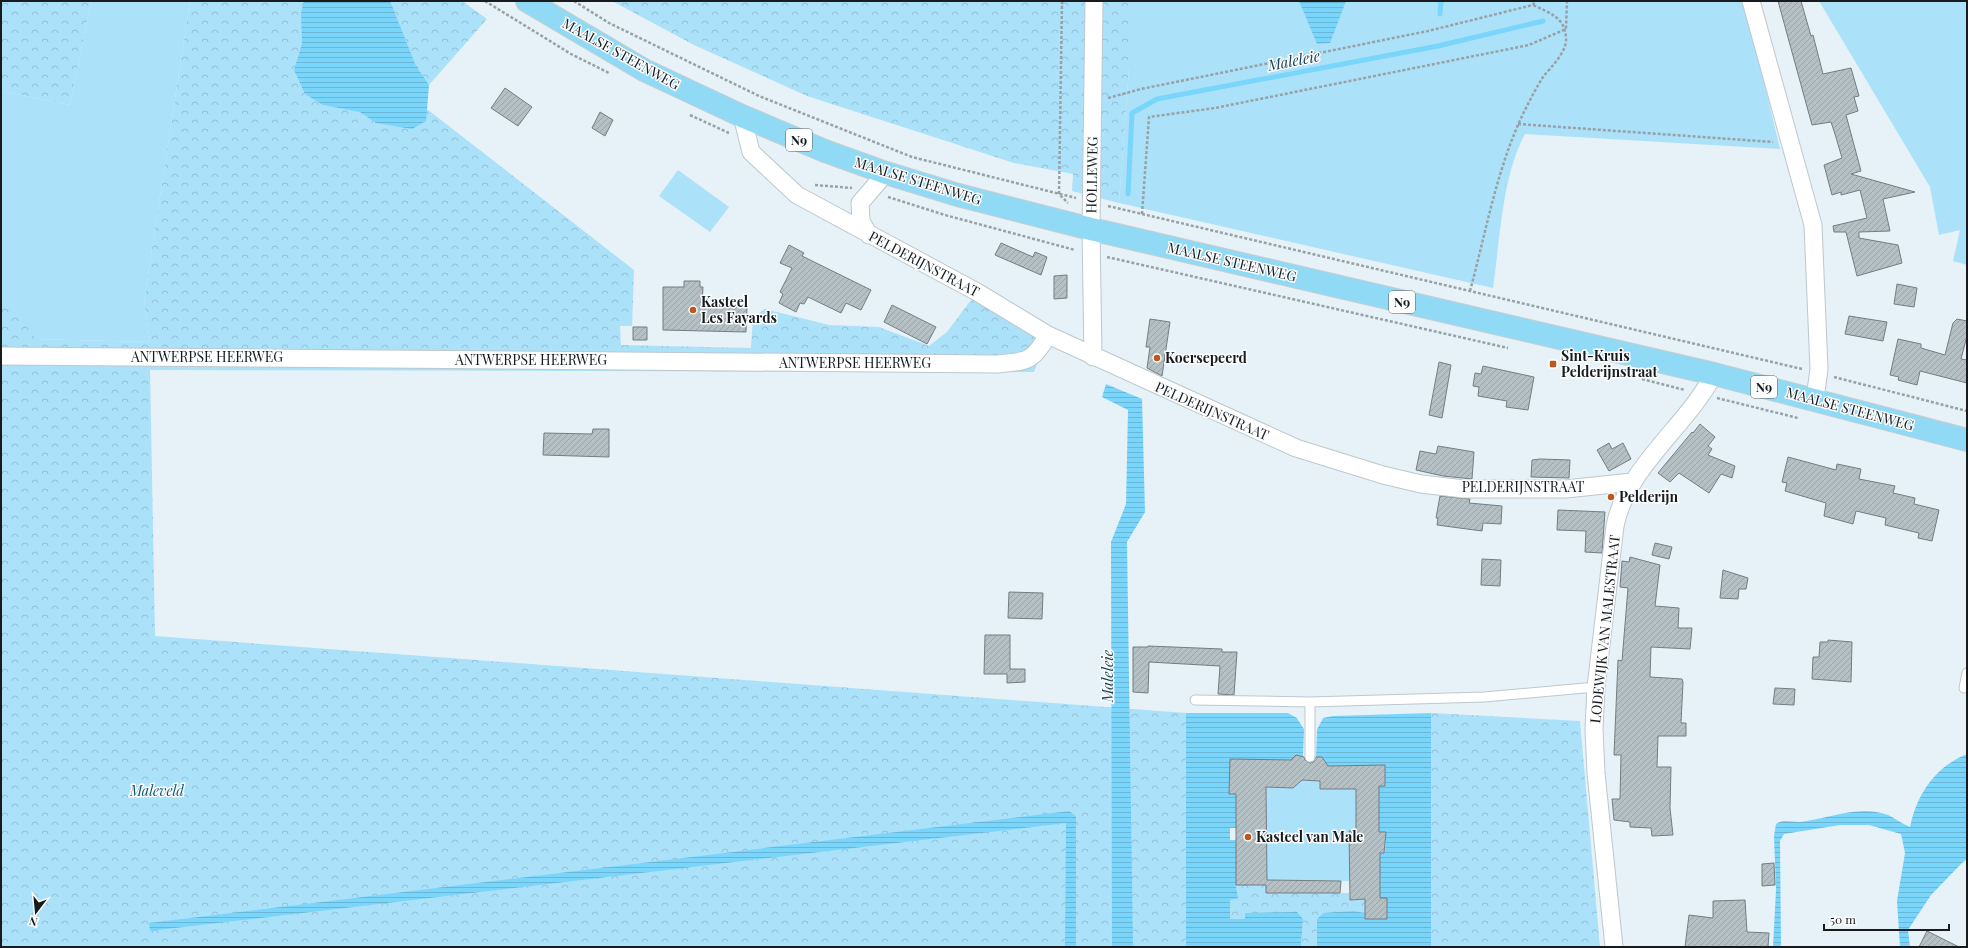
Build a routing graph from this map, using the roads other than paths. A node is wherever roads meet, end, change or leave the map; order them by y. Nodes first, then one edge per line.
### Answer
1 (527, 1) edge
2 (1094, 1) edge
3 (1751, 1) edge
4 (742, 116) junction
5 (886, 173) junction
6 (1091, 229) junction
7 (869, 235) junction
8 (1048, 336) junction
9 (1, 356) edge
10 (1093, 358) junction
11 (1714, 374) junction
12 (1814, 399) junction
13 (1967, 440) edge
14 (1632, 482) junction
15 (1967, 673) edge
16 (1596, 688) junction
17 (1964, 688) dead end
18 (1195, 700) dead end
19 (1310, 702) junction
20 (1310, 757) dead end
21 (1614, 947) edge

1 - 4 main road, MAALSE STEENWEG / N9
2 - 6 street, HOLLEWEG
3 - 12 street
4 - 5 main road, MAALSE STEENWEG / N9
4 - 7 street, PELDERIJNSTRAAT
5 - 6 main road, MAALSE STEENWEG / N9
5 - 7 street
6 - 10 street, HOLLEWEG
6 - 11 main road, MAALSE STEENWEG / N9
7 - 8 street, PELDERIJNSTRAAT
8 - 9 street, ANTWERPSE HEERWEG
8 - 10 street, PELDERIJNSTRAAT
10 - 14 street, PELDERIJNSTRAAT
11 - 12 main road, MAALSE STEENWEG / N9
11 - 14 street
12 - 13 main road, MAALSE STEENWEG / N9
14 - 16 street, LODEWIJK VAN MALESTRAAT
15 - 17 lane
16 - 19 lane
16 - 21 street, LODEWIJK VAN MALESTRAAT
18 - 19 lane
19 - 20 lane

